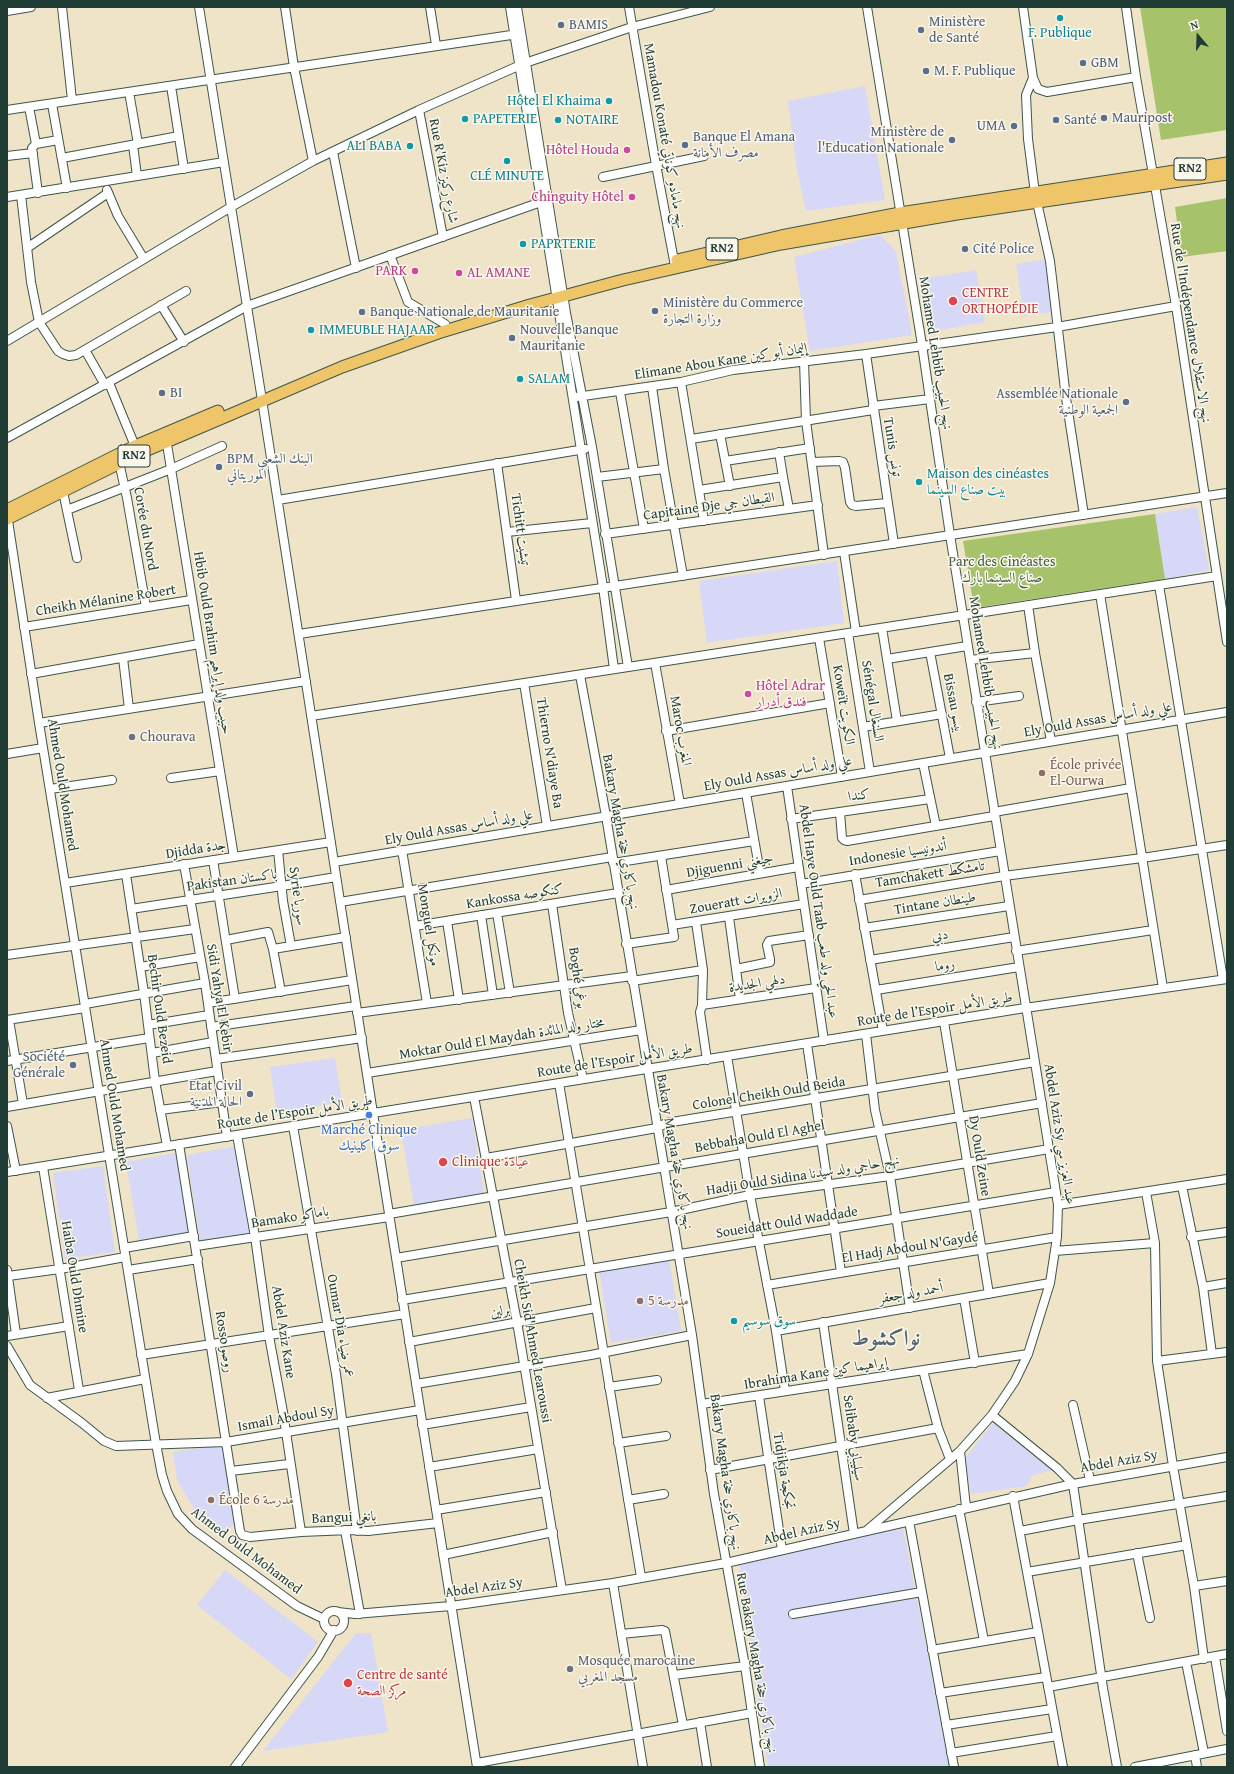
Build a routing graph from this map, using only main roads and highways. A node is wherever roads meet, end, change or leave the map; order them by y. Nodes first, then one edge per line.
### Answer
1 (1227, 163) edge
2 (1227, 174) edge
3 (1153, 180) junction
4 (559, 293) junction
5 (262, 396) junction
6 (7, 515) edge

1 - 3 highway, RN2
2 - 3 highway, RN2
3 - 4 highway, RN2
4 - 5 highway, RN2
4 - 5 highway, RN2
5 - 6 highway, RN2

